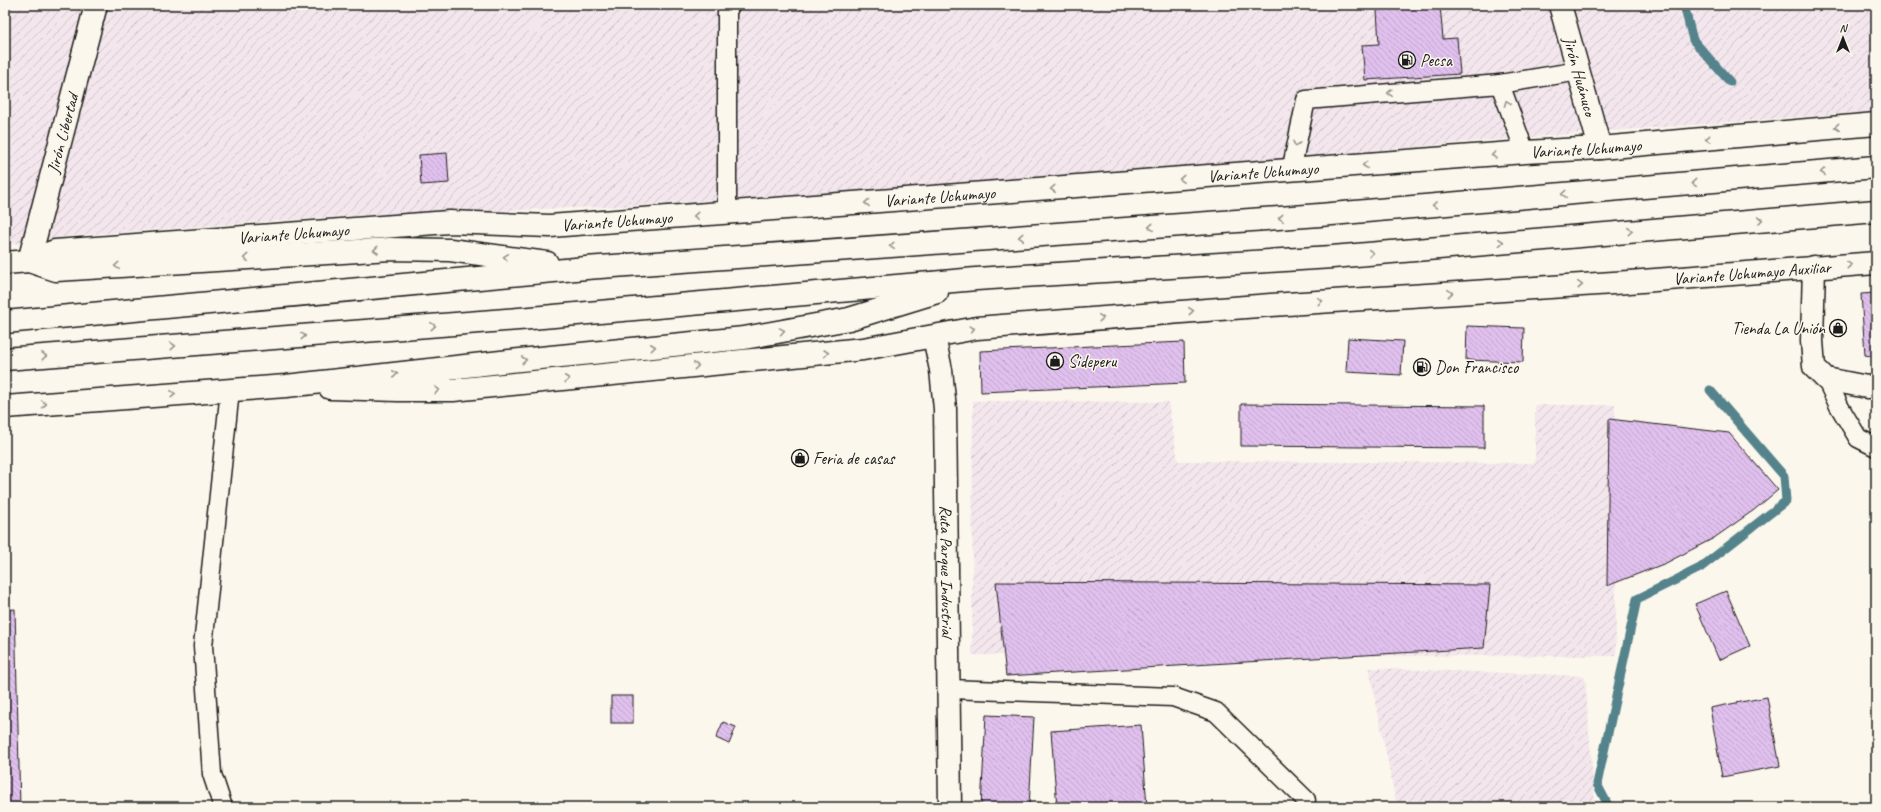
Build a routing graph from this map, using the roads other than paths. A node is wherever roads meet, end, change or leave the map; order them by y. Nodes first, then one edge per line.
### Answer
1 (96, 5) edge
2 (730, 5) edge
3 (1560, 5) edge
4 (1579, 71) junction
5 (1500, 84) junction
6 (1876, 124) edge
7 (1600, 148) junction
8 (1525, 152) junction
9 (1876, 167) edge
10 (1291, 171) junction
11 (1876, 211) edge
12 (727, 213) junction
13 (29, 261) junction
14 (5, 263) edge
15 (1876, 263) edge
16 (1814, 267) junction
17 (586, 268) junction
18 (976, 279) junction
19 (5, 322) edge
20 (934, 337) junction
21 (5, 359) edge
22 (1826, 379) junction
23 (286, 386) junction
24 (1876, 386) edge
25 (230, 390) junction
26 (5, 407) edge
27 (1876, 447) edge
28 (949, 689) junction
29 (1306, 800) dead end
30 (223, 807) edge
31 (950, 807) edge

1 - 13 main road, Jirón Libertad
2 - 12 lane
3 - 4 main road, Jirón Huánuco
4 - 5 lane
4 - 7 main road, Jirón Huánuco
8 -> 5 lane
5 -> 10 lane
6 -> 7 main road, Variante Uchumayo
7 - 8 main road, Variante Uchumayo
8 -> 10 main road, Variante Uchumayo
9 -> 17 main road
10 -> 12 main road, Variante Uchumayo
18 -> 11 main road
12 -> 13 main road, Variante Uchumayo
13 - 14 main road, Variante Uchumayo
17 -> 13 main road
16 -> 15 main road, Variante Uchumayo Auxiliar
20 -> 16 main road, Variante Uchumayo Auxiliar
16 - 22 main road
17 - 19 main road
21 -> 18 main road
23 -> 18 main road
23 -> 20 main road
20 - 28 main road, Ruta Parque Industrial
22 - 24 main road
22 - 27 lane
23 - 25 main road
26 -> 25 main road
25 - 30 lane
28 - 29 lane
28 - 31 main road, Ruta Parque Industrial

